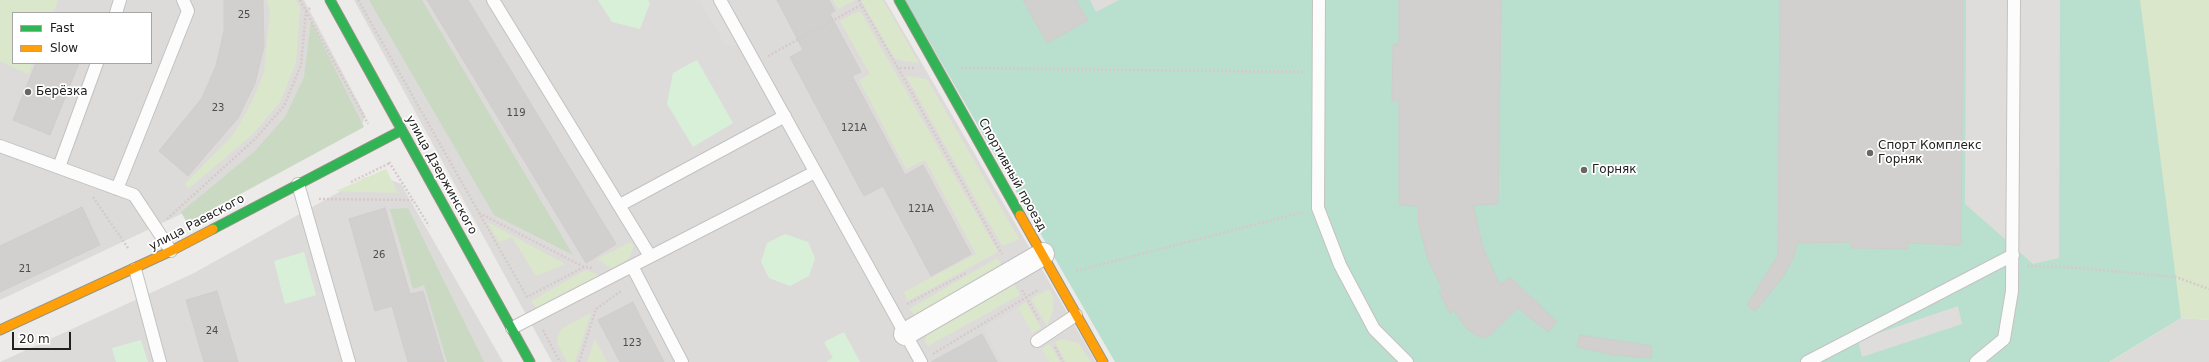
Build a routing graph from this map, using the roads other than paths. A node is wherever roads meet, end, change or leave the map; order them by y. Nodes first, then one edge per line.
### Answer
1 (120, 0) edge
2 (183, 0) edge
3 (330, 0) edge
4 (493, 0) edge
5 (720, 0) edge
6 (899, 0) edge
7 (1319, 0) edge
8 (2014, 0) edge
9 (116, 12) edge
10 (97, 64) edge
11 (785, 116) junction
12 (402, 130) junction
13 (0, 146) edge
14 (59, 167) junction
15 (816, 172) junction
16 (298, 184) junction
17 (117, 189) junction
18 (620, 205) junction
19 (171, 251) junction
20 (1043, 254) junction
21 (650, 256) junction
22 (2013, 260) junction
23 (632, 266) junction
24 (135, 269) junction
25 (1076, 315) junction
26 (512, 328) junction
27 (0, 330) edge
28 (905, 334) junction
29 (1037, 341) dead end
30 (160, 362) edge
31 (349, 362) edge
32 (530, 362) edge
33 (682, 362) edge
34 (921, 362) edge
35 (1103, 362) edge
36 (1407, 362) edge
37 (1807, 362) edge
38 (1976, 362) edge

1 - 9 lane
2 - 17 lane
3 - 12 main road, улица Дзержинского
4 - 18 lane
5 - 11 lane
6 - 20 main road, Спортивный проезд
7 - 36 lane
8 - 22 lane
10 - 14 lane
11 - 15 lane
11 - 18 lane
12 - 16 main road, улица Раевского
12 - 26 main road, улица Дзержинского
13 - 14 lane
14 - 17 lane
15 - 21 lane
15 - 28 lane
16 - 19 main road, улица Раевского
16 - 31 lane
17 - 19 lane
18 - 21 lane
19 - 24 main road, улица Раевского
20 - 25 main road, Спортивный проезд
20 - 28 street
21 - 23 lane
22 - 37 lane
22 - 38 lane
23 - 26 lane
23 - 33 lane
24 - 27 main road, улица Раевского
24 - 30 lane
25 - 29 lane
25 - 35 main road, Спортивный проезд
26 - 32 main road, улица Дзержинского
28 - 34 lane

